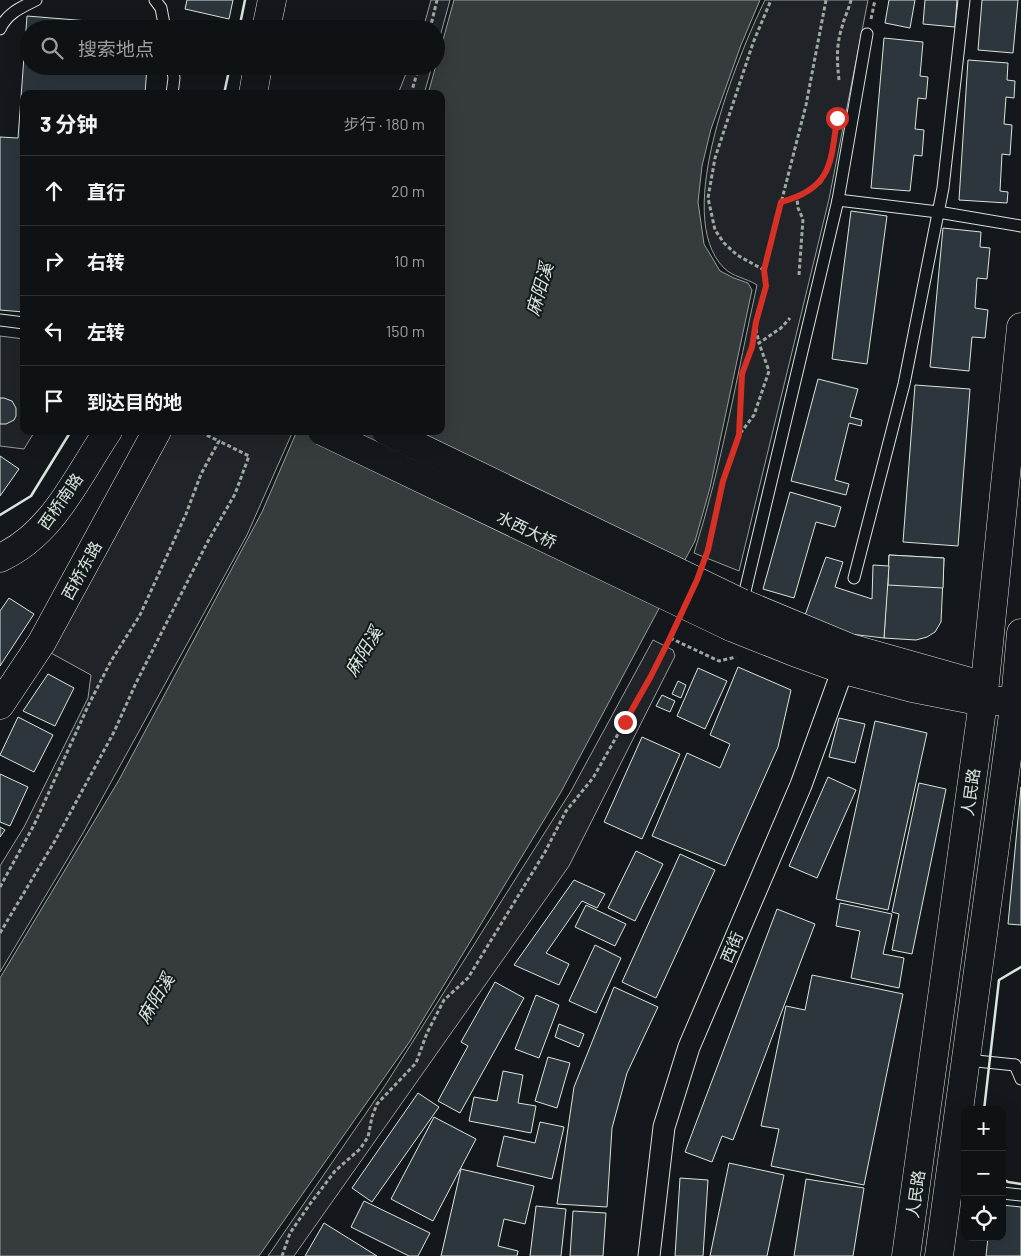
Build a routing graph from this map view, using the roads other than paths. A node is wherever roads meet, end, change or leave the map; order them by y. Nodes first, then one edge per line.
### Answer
1 (36, 0) edge
2 (155, 0) edge
3 (272, 0) edge
4 (964, 0) edge
5 (163, 20) edge
6 (268, 20) edge
7 (0, 29) edge
8 (868, 34) dead end
9 (174, 75) edge
10 (256, 75) edge
11 (172, 90) edge
12 (254, 90) edge
13 (838, 200) junction
14 (938, 212) junction
15 (1021, 226) edge
16 (0, 320) edge
17 (20, 322) edge
18 (1021, 327) edge
19 (105, 435) edge
20 (155, 435) edge
21 (331, 435) edge
22 (394, 435) edge
23 (0, 558) edge
24 (854, 578) dead end
25 (736, 615) junction
26 (1021, 633) edge
27 (847, 659) junction
28 (984, 694) junction
29 (1018, 701) edge
30 (0, 705) edge
31 (1021, 1054) edge
32 (967, 1060) junction
33 (1015, 1065) junction
34 (1021, 1080) edge
35 (1006, 1193) edge
36 (1021, 1195) edge
37 (649, 1256) edge
38 (906, 1256) edge
39 (940, 1256) edge

1 - 7 lane
2 - 5 lane
3 - 6 main road
4 - 14 lane
8 - 13 lane
9 - 11 lane
10 - 12 main road
13 - 14 lane
13 - 25 lane
14 - 15 lane
14 - 24 lane
16 - 17 lane
18 - 28 main road, 人民路
19 - 23 main road, 西桥南路
20 - 30 main road, 西桥东路
21 - 25 main road, 水西大桥, bridge
22 - 25 main road, bridge
25 - 27 main road
26 - 29 main road, 人民路
27 - 28 main road
27 - 37 street, 西街
28 - 29 main road
28 - 38 main road, 人民路
29 - 32 main road, 人民路
31 - 33 lane
32 - 33 lane
32 - 39 main road, 人民路
33 - 34 lane
35 - 36 lane

